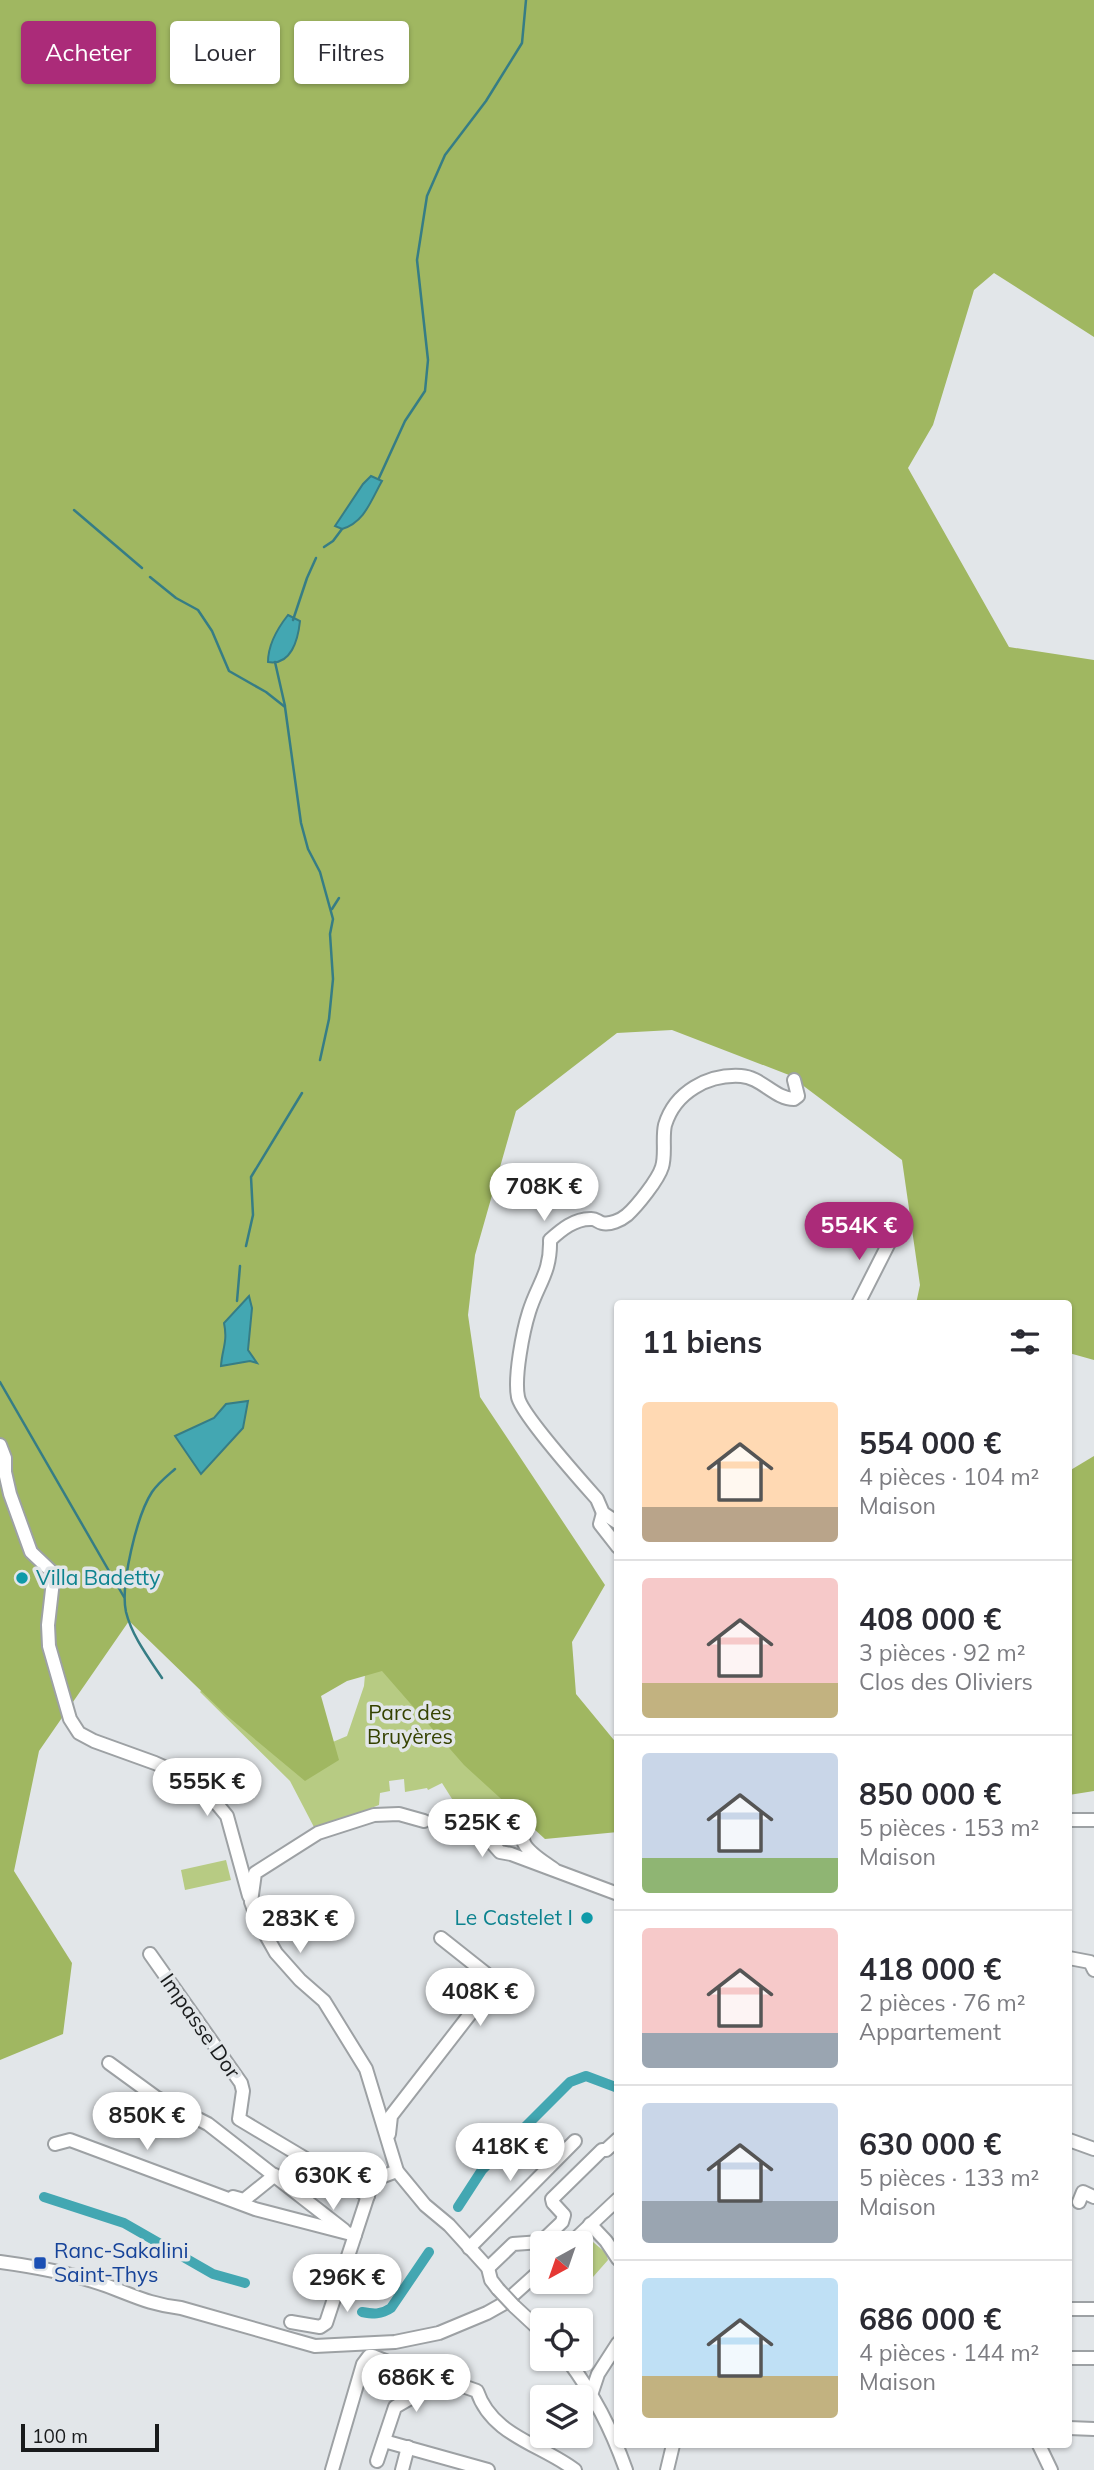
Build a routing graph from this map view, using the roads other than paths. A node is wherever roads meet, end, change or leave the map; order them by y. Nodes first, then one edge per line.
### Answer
1 (794, 1080) dead end
2 (892, 1237) dead end
3 (860, 1300) edge
4 (0, 1445) edge
5 (603, 1513) junction
6 (614, 1520) edge
7 (614, 1542) edge
8 (1072, 1820) edge
9 (1094, 1820) edge
10 (424, 1821) dead end
11 (524, 1842) junction
12 (511, 1854) junction
13 (555, 1870) junction
14 (614, 1892) edge
15 (251, 1902) junction
16 (441, 1938) dead end
17 (150, 1954) dead end
18 (1072, 1959) edge
19 (1094, 1970) edge
20 (110, 2063) dead end
21 (388, 2141) junction
22 (575, 2141) dead end
23 (1072, 2141) edge
24 (614, 2143) edge
25 (55, 2144) dead end
26 (1094, 2149) edge
27 (127, 2156) dead end
28 (397, 2171) junction
29 (275, 2175) junction
30 (368, 2196) junction
31 (1094, 2197) edge
32 (1079, 2202) dead end
33 (614, 2203) edge
34 (614, 2213) edge
35 (593, 2227) junction
36 (588, 2231) edge
37 (590, 2231) edge
38 (351, 2234) junction
39 (469, 2248) junction
40 (614, 2254) edge
41 (0, 2262) edge
42 (488, 2269) junction
43 (530, 2280) edge
44 (1072, 2309) edge
45 (1094, 2310) edge
46 (530, 2321) edge
47 (291, 2322) dead end
48 (614, 2349) edge
49 (1072, 2358) edge
50 (1094, 2358) edge
51 (576, 2371) edge
52 (435, 2381) junction
53 (587, 2385) edge
54 (593, 2389) edge
55 (593, 2394) edge
56 (1072, 2428) edge
57 (1094, 2429) edge
58 (614, 2440) edge
59 (384, 2441) junction
60 (408, 2447) junction
61 (617, 2448) edge
62 (672, 2448) edge
63 (1040, 2448) edge
64 (1041, 2448) edge
65 (377, 2461) dead end
66 (332, 2470) edge
67 (402, 2470) edge
68 (488, 2470) edge
69 (575, 2470) edge
70 (626, 2470) edge
71 (667, 2470) edge
72 (1046, 2470) edge
73 (1051, 2470) edge

1 - 5 street
2 - 3 street
4 - 15 street
5 - 6 street
5 - 7 street
8 - 9 street
10 - 15 street
11 - 12 street
11 - 12 street
11 - 13 street
12 - 13 street
13 - 14 street
15 - 21 street
16 - 21 street
17 - 30 street, Impasse Dor
18 - 19 street
20 - 29 street
21 - 28 street
22 - 39 street
23 - 26 street
24 - 42 street
25 - 38 street
27 - 29 street
28 - 30 street
28 - 39 street
29 - 38 street
30 - 38 street
31 - 32 street
33 - 35 street
34 - 35 street
35 - 36 street
35 - 37 street
35 - 40 street
38 - 47 street
39 - 42 street
41 - 43 street
42 - 46 street, bridge
44 - 45 street
48 - 54 street
49 - 50 street
51 - 53 street
52 - 59 street
52 - 66 street
52 - 69 street
55 - 58 street
56 - 57 street
59 - 60 street
59 - 65 street
60 - 67 street
60 - 68 street
61 - 70 street
62 - 71 street
63 - 72 street
64 - 73 street

